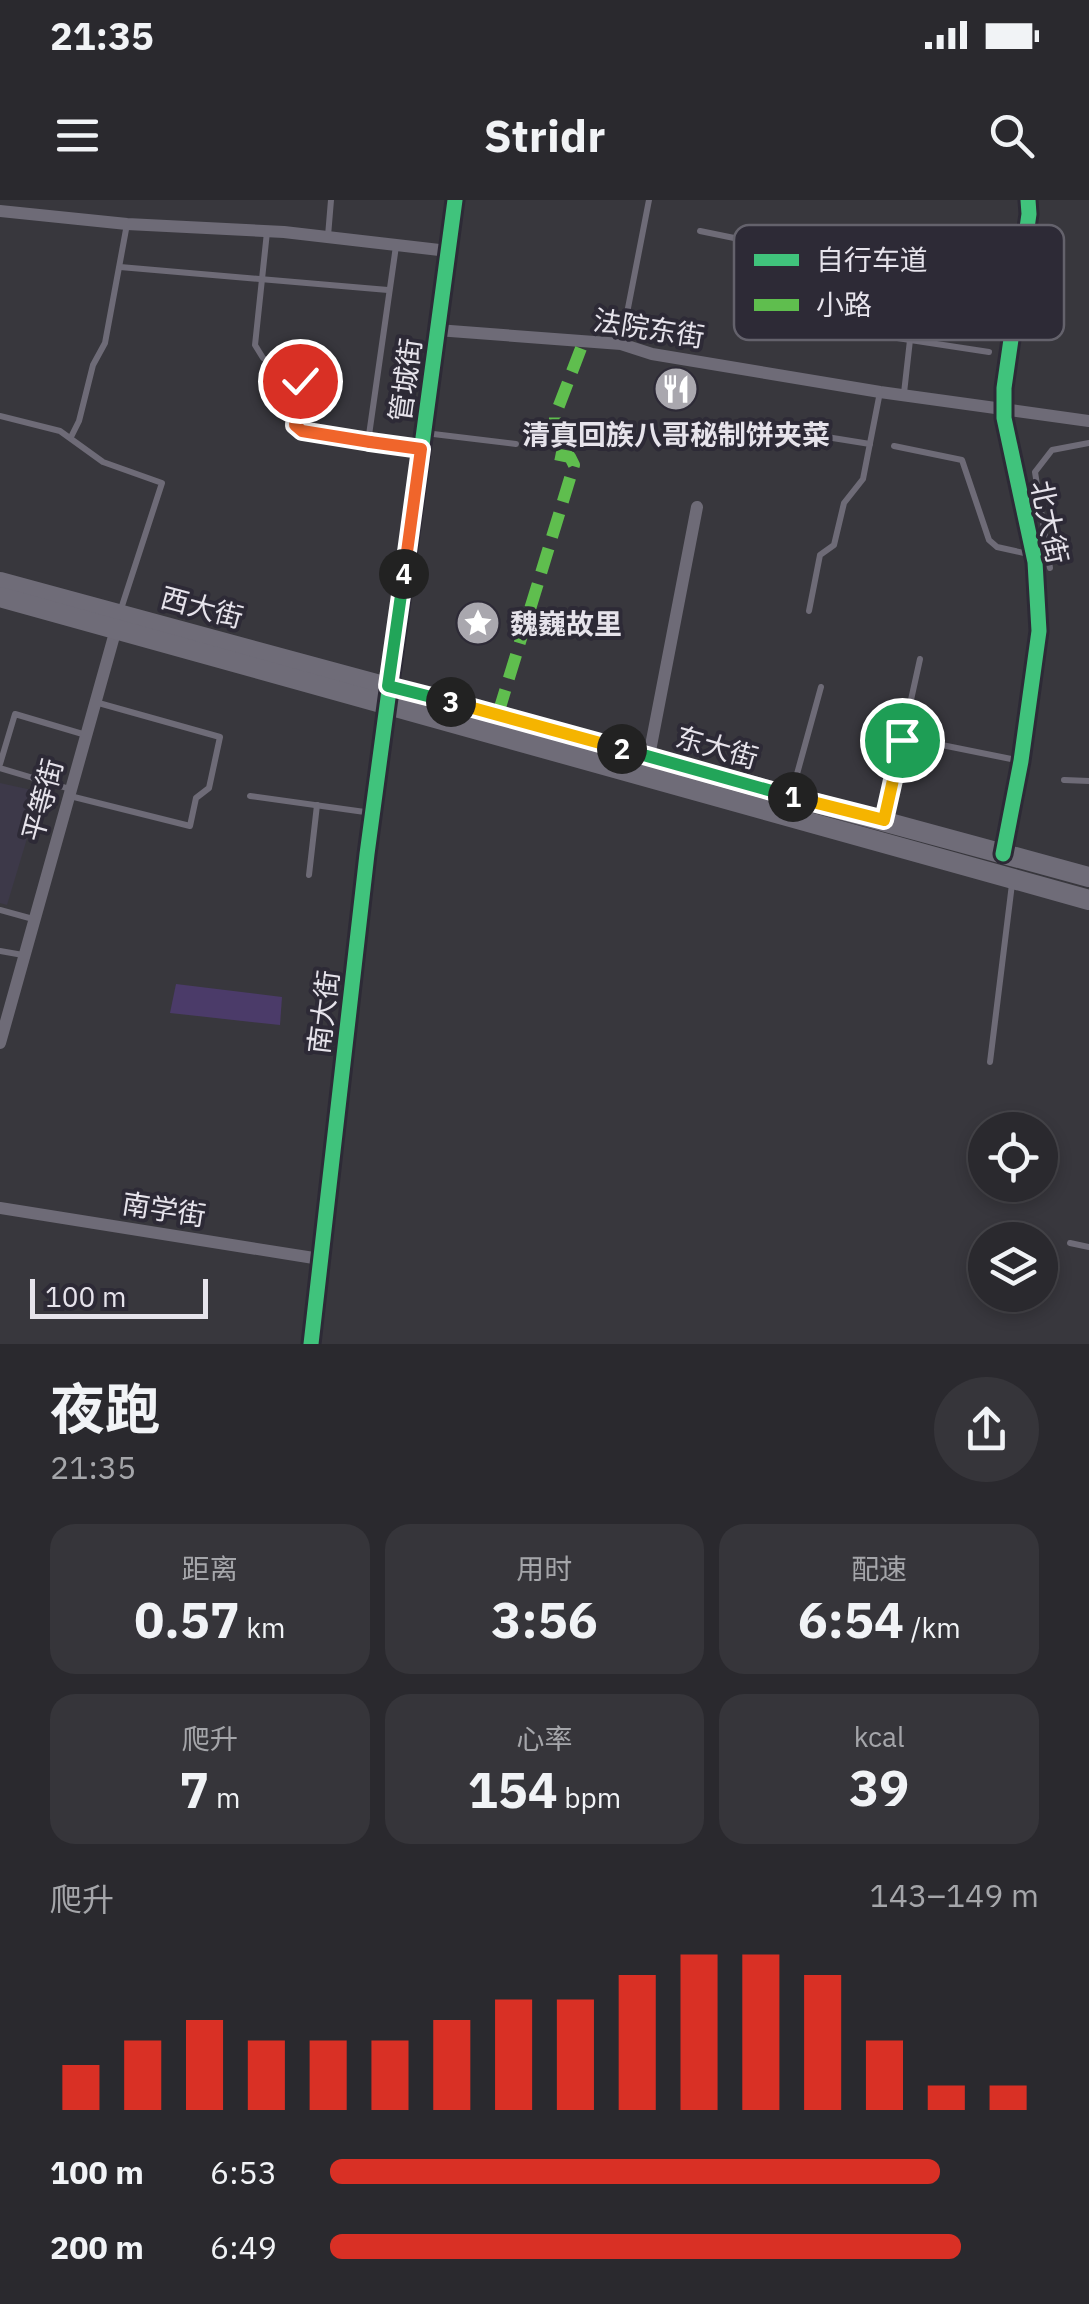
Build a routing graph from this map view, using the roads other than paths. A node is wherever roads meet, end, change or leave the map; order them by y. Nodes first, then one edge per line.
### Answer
1 (330, 200) edge
2 (455, 200) edge
3 (649, 200) edge
4 (1028, 200) edge
5 (9, 208) edge
6 (126, 224) junction
7 (1025, 225) edge
8 (267, 231) junction
9 (700, 231) dead end
10 (328, 236) junction
11 (734, 238) edge
12 (396, 244) junction
13 (448, 251) junction
14 (120, 267) junction
15 (262, 277) junction
16 (388, 290) junction
17 (438, 330) junction
18 (910, 340) joint
19 (1012, 340) edge
20 (621, 344) junction
21 (989, 352) dead end
22 (880, 392) junction
23 (904, 395) junction
24 (1004, 409) junction
25 (0, 416) edge
26 (1089, 421) edge
27 (752, 425) dead end
28 (71, 437) junction
29 (422, 441) junction
30 (368, 442) junction
31 (516, 444) dead end
32 (870, 444) junction
33 (1089, 444) edge
34 (894, 446) dead end
35 (697, 507) dead end
36 (1034, 555) junction
37 (1050, 568) dead end
38 (0, 582) edge
39 (0, 597) edge
40 (809, 612) dead end
41 (118, 621) junction
42 (920, 658) dead end
43 (822, 687) dead end
44 (387, 695) junction
45 (95, 702) junction
46 (86, 735) junction
47 (922, 741) dead end
48 (649, 756) junction
49 (1021, 761) junction
50 (0, 766) edge
51 (1064, 780) dead end
52 (1089, 781) edge
53 (70, 793) junction
54 (250, 796) dead end
55 (791, 796) junction
56 (318, 805) junction
57 (372, 813) junction
58 (884, 820) junction
59 (1003, 854) junction
60 (309, 876) dead end
61 (1089, 877) edge
62 (1013, 878) junction
63 (1089, 900) edge
64 (0, 910) edge
65 (35, 920) junction
66 (0, 950) edge
67 (25, 956) junction
68 (1, 1037) edge
69 (990, 1062) dead end
70 (0, 1208) edge
71 (1070, 1243) dead end
72 (1089, 1247) edge
73 (320, 1259) junction
74 (311, 1344) edge

1 - 10 lane
2 - 13 street, 管城街
3 - 20 lane
4 - 7 street, 北大街
5 - 6 street
6 - 8 street
6 - 14 lane
8 - 10 street
8 - 15 lane
9 - 11 lane
10 - 12 street
12 - 13 street
12 - 16 lane
13 - 17 street, 管城街
14 - 15 lane
14 - 28 lane
15 - 16 lane
15 - 30 lane
16 - 30 lane
17 - 20 street, 法院东街
17 - 29 street, 管城街
18 - 21 lane
18 - 23 lane
19 - 24 street, 北大街
20 - 22 street, 法院东街
22 - 23 street, 法院东街
22 - 32 lane
23 - 24 street, 法院东街
24 - 26 street, 法院东街
24 - 36 street, 北大街
25 - 28 lane
27 - 32 lane
28 - 41 lane
29 - 30 lane
29 - 31 lane
29 - 44 street, 管城街
32 - 40 lane
33 - 37 lane
34 - 36 lane
35 - 48 street
36 - 49 street, 北大街
38 - 41 main road, 西大街
39 - 41 main road, 西大街
41 - 44 main road, 西大街
41 - 45 street, 平等街
42 - 58 lane
43 - 55 lane
44 - 48 main road, 东大街
44 - 57 street, 南大街
44 - 62 main road, 东大街
45 - 46 street, 平等街
45 - 53 lane
46 - 50 lane
46 - 53 street, 平等街
47 - 49 lane
48 - 55 main road, 东大街
49 - 59 street, 北大街
50 - 53 lane
51 - 52 lane
53 - 65 street, 平等街
54 - 56 lane
55 - 58 main road, 东大街
56 - 57 lane
56 - 60 lane
57 - 73 street, 南大街
58 - 59 main road, 东大街
59 - 61 main road, 东大街
62 - 63 main road, 东大街
62 - 69 lane
64 - 65 lane
65 - 67 street, 平等街
66 - 67 lane
67 - 68 street, 平等街
70 - 73 street, 南学街
71 - 72 lane
73 - 74 street, 南大街

